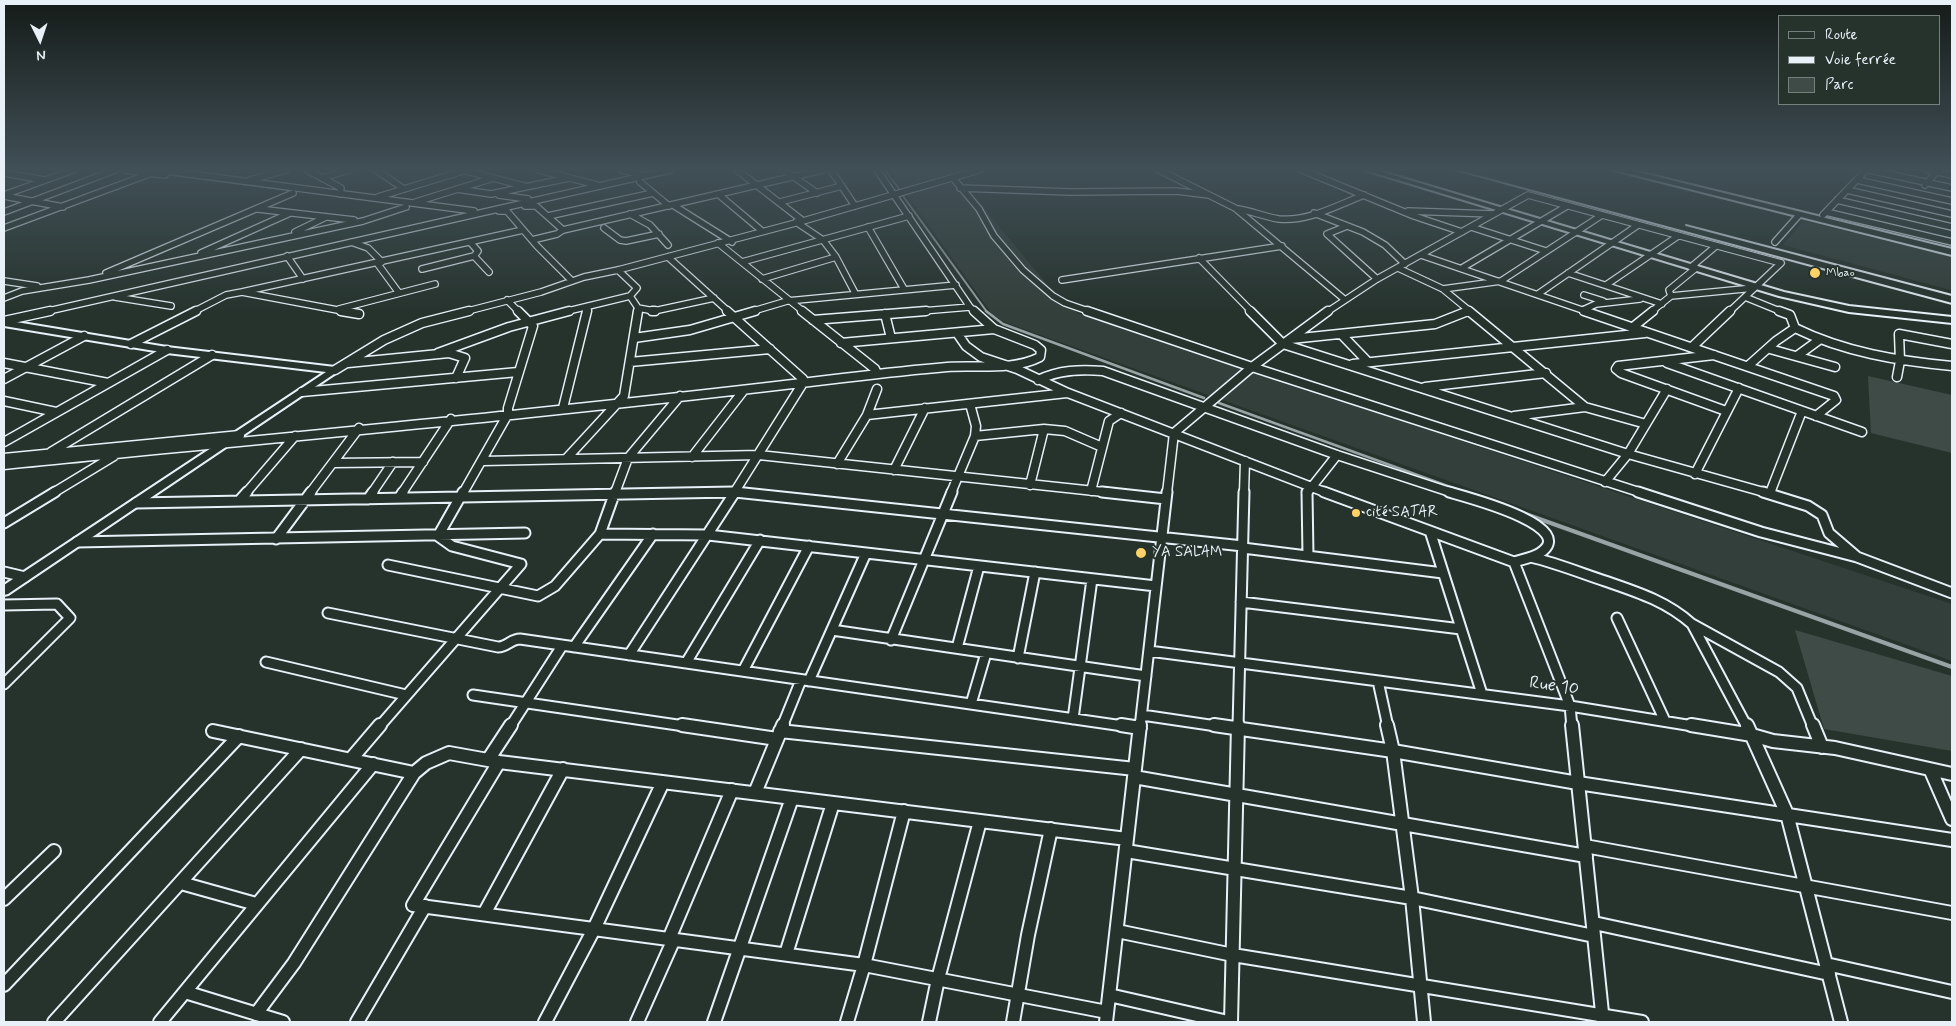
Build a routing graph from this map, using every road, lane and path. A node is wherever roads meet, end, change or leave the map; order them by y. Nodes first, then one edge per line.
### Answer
1 (32, 218) edge
2 (235, 218) edge
3 (279, 218) edge
4 (324, 218) edge
5 (334, 218) edge
6 (372, 218) edge
7 (456, 218) edge
8 (513, 218) edge
9 (550, 218) edge
10 (614, 218) edge
11 (637, 218) edge
12 (692, 218) edge
13 (746, 218) edge
14 (797, 218) edge
15 (811, 218) edge
16 (902, 218) edge
17 (910, 218) edge
18 (984, 218) edge
19 (1247, 218) edge
20 (1277, 218) edge
21 (1294, 218) edge
22 (1326, 218) edge
23 (1422, 218) edge
24 (1487, 218) edge
25 (1524, 218) edge
26 (1545, 218) edge
27 (1597, 218) edge
28 (1612, 218) edge
29 (1796, 218) edge
30 (1812, 218) edge
31 (1839, 218) edge
32 (1898, 218) edge
33 (1912, 218) edge
34 (363, 221) junction
35 (800, 221) junction
36 (1539, 221) junction
37 (1638, 225) junction
38 (1347, 226) junction
39 (868, 227) junction
40 (1471, 227) junction
41 (1952, 227) edge
42 (4, 228) edge
43 (604, 228) dead end
44 (523, 230) junction
45 (563, 230) junction
46 (1888, 230) junction
47 (762, 231) junction
48 (1462, 232) junction
49 (1575, 232) junction
50 (659, 234) junction
51 (1678, 236) junction
52 (279, 239) junction
53 (1509, 239) junction
54 (532, 240) junction
55 (823, 240) junction
56 (730, 241) junction
57 (351, 242) junction
58 (470, 242) junction
59 (1775, 242) dead end
60 (1952, 242) edge
61 (718, 243) junction
62 (1612, 243) junction
63 (668, 245) dead end
64 (248, 246) junction
65 (1282, 246) junction
66 (1716, 246) junction
67 (1952, 250) edge
68 (1546, 251) junction
69 (1650, 254) junction
70 (1421, 255) junction
71 (287, 256) junction
72 (474, 256) junction
73 (668, 257) junction
74 (836, 257) junction
75 (1199, 258) junction
76 (186, 260) junction
77 (379, 262) junction
78 (742, 262) junction
79 (253, 263) junction
80 (1401, 266) junction
81 (1462, 268) junction
82 (1693, 268) junction
83 (422, 269) dead end
84 (618, 270) junction
85 (489, 272) dead end
86 (1568, 273) junction
87 (1377, 278) junction
88 (303, 279) junction
89 (762, 279) junction
90 (89, 280) junction
91 (1062, 280) dead end
92 (4, 281) edge
93 (572, 281) junction
94 (1501, 281) junction
95 (435, 284) dead end
96 (1606, 285) junction
97 (956, 286) junction
98 (42, 287) junction
99 (1755, 287) junction
100 (1443, 289) junction
101 (904, 290) junction
102 (242, 292) junction
103 (855, 293) junction
104 (399, 294) junction
105 (1538, 294) junction
106 (1584, 295) dead end
107 (110, 296) junction
108 (630, 296) junction
109 (1671, 296) junction
110 (1745, 297) junction
111 (4, 298) edge
112 (714, 298) junction
113 (1646, 298) junction
114 (1344, 299) junction
115 (507, 300) junction
116 (787, 300) junction
117 (1607, 302) junction
118 (1662, 304) junction
119 (171, 306) dead end
120 (588, 306) junction
121 (970, 307) junction
122 (638, 308) junction
123 (335, 309) junction
124 (1469, 310) junction
125 (1583, 310) junction
126 (359, 314) dead end
127 (885, 314) junction
128 (735, 316) junction
129 (813, 320) junction
130 (1952, 320) edge
131 (4, 322) edge
132 (530, 322) junction
133 (1633, 327) junction
134 (1795, 328) junction
135 (994, 329) junction
136 (1649, 332) junction
137 (957, 333) junction
138 (1341, 334) junction
139 (84, 336) junction
140 (634, 338) junction
141 (891, 338) junction
142 (1819, 340) junction
143 (1287, 342) junction
144 (840, 343) junction
145 (132, 344) junction
146 (1952, 344) edge
147 (1514, 346) junction
148 (1692, 347) junction
149 (770, 349) junction
150 (1770, 349) junction
151 (167, 350) junction
152 (438, 353) junction
153 (212, 355) junction
154 (1717, 355) junction
155 (1797, 356) junction
156 (1900, 361) junction
157 (630, 362) junction
158 (1368, 362) junction
159 (1665, 362) junction
160 (4, 363) edge
161 (345, 363) junction
162 (1347, 364) junction
163 (1006, 365) junction
164 (1252, 366) junction
165 (1748, 366) junction
166 (1952, 366) edge
167 (26, 367) junction
168 (1835, 367) dead end
169 (335, 370) junction
170 (518, 372) junction
171 (1546, 373) junction
172 (877, 374) junction
173 (1897, 377) dead end
174 (456, 378) junction
175 (4, 379) edge
176 (1038, 380) junction
177 (108, 383) junction
178 (803, 383) junction
179 (1421, 387) junction
180 (1739, 388) junction
181 (877, 389) dead end
182 (1667, 389) junction
183 (744, 390) junction
184 (302, 392) junction
185 (1068, 393) junction
186 (680, 396) junction
187 (4, 401) edge
188 (617, 402) junction
189 (970, 404) junction
190 (1204, 406) junction
191 (1585, 407) junction
192 (564, 408) junction
193 (925, 408) junction
194 (1726, 411) junction
195 (1802, 411) junction
196 (56, 412) junction
197 (508, 414) junction
198 (1121, 414) junction
199 (867, 415) junction
200 (1510, 416) junction
201 (1816, 416) junction
202 (451, 419) junction
203 (1646, 424) junction
204 (359, 428) junction
205 (1044, 429) junction
206 (1862, 432) dead end
207 (1174, 433) junction
208 (237, 435) junction
209 (295, 436) junction
210 (975, 436) junction
211 (286, 437) junction
212 (4, 442) edge
213 (225, 443) junction
214 (1102, 447) junction
215 (48, 454) junction
216 (116, 454) junction
217 (1338, 454) junction
218 (1628, 454) junction
219 (759, 455) junction
220 (692, 456) junction
221 (4, 458) edge
222 (628, 458) junction
223 (566, 459) junction
224 (482, 461) junction
225 (1245, 461) junction
226 (393, 462) junction
227 (423, 462) junction
228 (333, 463) junction
229 (20, 464) junction
230 (837, 464) junction
231 (4, 465) edge
232 (894, 470) junction
233 (4, 473) edge
234 (1695, 474) junction
235 (958, 477) junction
236 (1605, 482) junction
237 (1030, 484) junction
238 (1310, 487) junction
239 (1091, 491) junction
240 (735, 492) junction
241 (614, 494) junction
242 (1770, 494) junction
243 (461, 497) junction
244 (399, 498) junction
245 (368, 499) junction
246 (1166, 499) junction
247 (306, 500) junction
248 (239, 501) junction
249 (136, 503) junction
250 (943, 514) junction
251 (4, 523) edge
252 (1430, 531) junction
253 (524, 534) dead end
254 (600, 534) junction
255 (653, 534) junction
256 (708, 534) junction
257 (438, 536) junction
258 (1162, 538) junction
259 (276, 539) junction
260 (760, 540) junction
261 (77, 542) junction
262 (808, 546) junction
263 (1242, 547) junction
264 (866, 553) junction
265 (1308, 556) junction
266 (1531, 557) junction
267 (1857, 557) junction
268 (924, 560) junction
269 (1514, 562) junction
270 (388, 565) dead end
271 (979, 566) junction
272 (4, 572) edge
273 (1035, 572) junction
274 (1443, 573) junction
275 (25, 577) junction
276 (1092, 579) junction
277 (1156, 586) junction
278 (500, 589) junction
279 (4, 591) edge
280 (1952, 593) edge
281 (1241, 602) junction
282 (4, 604) edge
283 (328, 613) dead end
284 (1617, 618) dead end
285 (1692, 624) junction
286 (1461, 629) junction
287 (832, 630) junction
288 (455, 640) junction
289 (891, 640) junction
290 (562, 646) junction
291 (574, 647) junction
292 (957, 648) junction
293 (1149, 651) junction
294 (986, 653) junction
295 (629, 655) junction
296 (1018, 658) junction
297 (266, 662) dead end
298 (686, 663) junction
299 (1240, 663) junction
300 (1079, 667) junction
301 (743, 671) junction
302 (1146, 676) junction
303 (805, 680) junction
304 (1378, 681) junction
305 (4, 684) edge
306 (1482, 694) junction
307 (406, 695) junction
308 (472, 695) dead end
309 (525, 703) junction
310 (971, 704) junction
311 (1570, 706) junction
312 (1142, 715) junction
313 (1073, 719) junction
314 (1666, 721) junction
315 (1140, 728) junction
316 (1238, 729) junction
317 (213, 731) dead end
318 (778, 735) junction
319 (1752, 735) junction
320 (239, 736) junction
321 (1822, 747) junction
322 (301, 749) junction
323 (1393, 751) junction
324 (350, 759) junction
325 (493, 761) junction
326 (373, 764) junction
327 (563, 770) junction
328 (1931, 770) junction
329 (414, 773) junction
330 (1135, 773) junction
331 (1952, 774) edge
332 (663, 782) junction
333 (1578, 783) junction
334 (732, 790) junction
335 (755, 793) junction
336 (1237, 795) junction
337 (792, 798) junction
338 (833, 803) junction
339 (904, 811) junction
340 (1787, 814) junction
341 (1952, 819) edge
342 (980, 821) junction
343 (1402, 824) junction
344 (1051, 829) junction
345 (1952, 840) edge
346 (1126, 845) junction
347 (54, 851) dead end
348 (1586, 851) junction
349 (1235, 869) junction
350 (181, 883) junction
351 (1806, 886) junction
352 (1412, 898) junction
353 (4, 900) edge
354 (256, 904) junction
355 (425, 906) junction
356 (1952, 913) edge
357 (484, 914) junction
358 (594, 929) junction
359 (1594, 930) junction
360 (1117, 931) junction
361 (671, 939) junction
362 (741, 949) junction
363 (786, 954) junction
364 (1233, 955) junction
365 (864, 965) junction
366 (1828, 969) junction
367 (938, 979) junction
368 (4, 985) edge
369 (1419, 986) junction
370 (185, 992) junction
371 (1952, 992) edge
372 (1017, 994) junction
373 (1109, 995) junction
374 (256, 1014) junction
375 (1107, 1017) edge
376 (1602, 1018) edge
377 (54, 1022) edge
378 (160, 1022) edge
379 (283, 1022) edge
380 (357, 1022) edge
381 (545, 1022) edge
382 (637, 1022) edge
383 (714, 1022) edge
384 (847, 1022) edge
385 (929, 1022) edge
386 (1013, 1022) edge
387 (1230, 1022) edge
388 (1424, 1022) edge
389 (1642, 1022) edge
390 (1842, 1022) edge

1 - 42 street
2 - 90 street
3 - 76 street
4 - 52 street
5 - 34 street
6 - 34 street
7 - 57 street
8 - 44 street
9 - 45 street
10 - 45 street
11 - 50 street
12 - 56 street
13 - 47 street
14 - 35 street
15 - 35 street
16 - 39 street
17 - 97 street
18 - 164 street
19 - 65 street
20 - 21 street
22 - 38 street
23 - 48 street
24 - 40 street
25 - 36 street
26 - 36 street
27 - 49 street
28 - 37 street
29 - 59 street
30 - 67 highway
31 - 46 highway
32 - 46 street
33 - 41 street
34 - 52 street
35 - 47 street
35 - 55 street
36 - 49 street
36 - 53 street
37 - 51 street
37 - 62 street
38 - 80 street
38 - 87 street
39 - 55 street
39 - 101 street
40 - 48 street
40 - 53 street
43 - 50 street
44 - 54 street
44 - 58 street
45 - 54 street
46 - 60 street
46 - 67 highway
47 - 56 street
48 - 70 street
49 - 62 street
49 - 68 street
50 - 63 street
51 - 66 street
51 - 69 street
52 - 64 street
53 - 68 street
53 - 81 street
54 - 93 street
55 - 74 street
55 - 78 street
56 - 61 street
57 - 71 street
57 - 77 street
58 - 72 street
58 - 77 street
61 - 73 street
61 - 78 street
62 - 69 street
62 - 86 street
64 - 76 street
64 - 79 street
65 - 75 street
65 - 114 street
66 - 82 street
66 - 99 street
68 - 94 street
69 - 82 street
69 - 96 street
70 - 80 street
70 - 81 street
71 - 79 street
71 - 88 street
72 - 83 street
72 - 85 street
73 - 84 street
73 - 112 street
74 - 89 street
74 - 103 street
75 - 91 street
75 - 143 street
76 - 90 street
77 - 88 street
77 - 104 street
78 - 89 street
79 - 107 street
80 - 87 street
80 - 100 street
81 - 94 street
82 - 99 street
82 - 109 street
84 - 93 street
84 - 108 street
86 - 96 street
86 - 105 street
87 - 114 street
88 - 102 street
89 - 116 street
90 - 98 street
92 - 98 street
93 - 115 street
94 - 100 street
94 - 105 street
95 - 104 street
96 - 113 street
97 - 101 street
97 - 121 street
98 - 111 street
99 - 109 street
99 - 110 street
99 - 130 street
100 - 124 street
101 - 103 street
102 - 123 street
102 - 145 street
103 - 116 street
104 - 123 street
105 - 125 street
106 - 117 street
107 - 119 street
107 - 131 street
108 - 120 street
108 - 122 street
109 - 118 street
110 - 134 street
110 - 148 street
112 - 122 street
112 - 128 street
113 - 117 street
113 - 118 street
114 - 143 street
115 - 132 street
115 - 161 street
116 - 128 street
116 - 129 street
117 - 125 street
118 - 133 street
120 - 132 street
120 - 192 street
121 - 127 street
121 - 135 street
122 - 140 street
123 - 126 street
124 - 138 street
124 - 147 street
125 - 133 street
127 - 129 street
127 - 141 street
128 - 140 street
128 - 149 street
129 - 144 street
131 - 139 street
132 - 152 street
132 - 170 street
133 - 136 street
134 - 142 street
134 - 150 street
135 - 137 street
135 - 163 street
136 - 147 street
136 - 148 street
137 - 141 street
137 - 163 street
138 - 143 street
138 - 158 street
139 - 145 street
139 - 167 street
140 - 157 street
141 - 144 street
142 - 155 street
142 - 156 street
143 - 162 street
143 - 164 street
144 - 172 street
145 - 151 street
146 - 156 street
147 - 158 street
147 - 171 street
148 - 154 street
149 - 157 street
149 - 178 street
150 - 155 street
150 - 165 street
151 - 153 street
151 - 177 street
152 - 161 street
152 - 174 street
153 - 169 street
153 - 215 street
154 - 159 street
154 - 165 street
155 - 168 street
156 - 166 street
156 - 173 street
157 - 188 street
158 - 162 street
159 - 180 street
159 - 182 street
160 - 167 street
161 - 169 street
162 - 179 street
163 - 172 street
163 - 176 street
164 - 190 street
164 - 236 street
165 - 201 street
167 - 175 street
167 - 177 street
169 - 184 street
170 - 174 street
170 - 197 street
171 - 179 street
171 - 191 street
172 - 178 street
174 - 184 street
176 - 185 street
176 - 190 street
177 - 196 street
178 - 183 street
178 - 219 street
179 - 200 street
180 - 194 street
180 - 195 street
181 - 199 street
182 - 194 street
182 - 203 street
183 - 186 street
183 - 220 street
184 - 208 street
185 - 189 street
185 - 198 street
186 - 188 street
186 - 222 street
187 - 196 street
188 - 192 street
188 - 223 street
189 - 193 street
189 - 210 street
190 - 207 street
190 - 217 street
191 - 200 street
191 - 203 street
192 - 197 street
193 - 199 street
193 - 232 street
194 - 234 street
195 - 201 street
195 - 242 street
196 - 212 street
197 - 202 street
197 - 224 street
198 - 207 street
198 - 214 street
199 - 230 street
200 - 218 street
201 - 206 street
202 - 204 street
202 - 227 street
203 - 218 street
204 - 209 street
204 - 228 street
205 - 210 street
205 - 214 street
205 - 237 street
207 - 225 street
207 - 246 street
208 - 211 street
208 - 213 street
208 - 215 street
209 - 211 street
209 - 248 street
210 - 235 street
211 - 213 street
213 - 216 street
213 - 249 street
214 - 239 street
215 - 221 street
216 - 229 street
216 - 251 street
217 - 238 street
217 - 266 street
218 - 234 street
218 - 236 street
219 - 220 street
219 - 230 street
219 - 240 street
220 - 222 street
222 - 223 street
222 - 241 street
223 - 224 street
224 - 243 street
225 - 238 street
225 - 263 street
226 - 227 street
226 - 228 street
226 - 245 street
227 - 244 street
228 - 247 street
229 - 231 street
229 - 233 street
230 - 232 street
232 - 235 street
234 - 242 street
235 - 237 street
235 - 250 street
236 - 267 street
237 - 239 street
238 - 252 street
238 - 265 street
239 - 246 street
240 - 241 street
240 - 250 street
240 - 256 street
241 - 243 street
241 - 254 street
242 - 267 street
243 - 244 street
243 - 257 street
244 - 245 street
245 - 247 street
246 - 258 street
247 - 248 street
247 - 259 street
248 - 249 street
249 - 261 street
250 - 258 street
250 - 268 street
252 - 269 street
252 - 274 street
253 - 257 street
254 - 255 street
254 - 278 street
255 - 256 street
255 - 291 street
256 - 260 street
256 - 295 street
257 - 259 street
257 - 278 street
258 - 263 street
258 - 277 street
259 - 261 street
260 - 262 street
260 - 298 street
261 - 275 street
262 - 264 street
262 - 301 street
263 - 265 street
263 - 281 street
264 - 268 street
264 - 287 street
265 - 274 street
266 - 269 street
266 - 285 street
267 - 280 street
268 - 271 street
268 - 289 street
269 - 311 street
270 - 278 street
271 - 273 street
271 - 292 street
272 - 275 street
273 - 276 street
273 - 296 street
274 - 286 street
275 - 279 street
276 - 277 street
276 - 300 street
277 - 293 street
278 - 288 street
281 - 286 street
281 - 299 street
282 - 305 street
283 - 288 street
284 - 314 street
285 - 319 street
285 - 321 street
286 - 306 street
287 - 289 street
287 - 303 street
288 - 290 street
288 - 307 street
289 - 292 street
290 - 291 street
290 - 309 street
291 - 295 street
292 - 294 street
293 - 299 street, Rue 10
293 - 302 street
294 - 296 street
294 - 310 street
295 - 298 street
296 - 300 street
297 - 307 street
298 - 301 street
299 - 304 street, Rue 10
299 - 316 street
300 - 302 street
300 - 313 street
301 - 303 street
302 - 312 street
303 - 310 street
303 - 318 street
304 - 306 street, Rue 10
304 - 323 street
306 - 311 street, Rue 10
307 - 324 street
308 - 309 street
309 - 318 street
309 - 325 street
310 - 313 street
311 - 314 street, Rue 10
311 - 333 street
312 - 315 street
312 - 316 street
313 - 315 street
314 - 319 street, Rue 10
315 - 330 street
316 - 323 street
316 - 336 street
317 - 320 street
318 - 330 street
318 - 335 street
319 - 321 street, Rue 10
319 - 340 street
320 - 322 street
320 - 368 street
321 - 328 street, Rue 10
322 - 324 street
322 - 350 street
323 - 333 street
323 - 343 street
324 - 326 street
325 - 327 street
325 - 329 street
325 - 355 street
326 - 329 street
326 - 354 street
327 - 332 street
327 - 357 street
328 - 331 street, Rue 10
328 - 341 street
329 - 374 street
330 - 336 street
330 - 346 street
332 - 334 street
332 - 358 street
333 - 340 street
333 - 348 street
334 - 335 street
334 - 361 street
335 - 337 street
336 - 343 street
336 - 349 street
337 - 338 street
337 - 362 street
338 - 339 street
338 - 363 street
339 - 342 street
339 - 365 street
340 - 345 street
340 - 351 street
342 - 344 street
342 - 367 street
343 - 348 street
343 - 352 street
344 - 346 street
344 - 372 street
346 - 349 street
346 - 360 street
347 - 353 street
348 - 351 street
348 - 359 street
349 - 352 street
349 - 364 street
350 - 354 street
350 - 377 street
351 - 356 street
351 - 366 street
352 - 359 street
352 - 369 street
354 - 370 street
355 - 357 street
355 - 380 street
357 - 358 street
358 - 361 street
358 - 381 street
359 - 366 street
359 - 376 street
360 - 364 street
360 - 373 street
361 - 362 street
361 - 382 street
362 - 363 street
362 - 383 street
363 - 365 street
364 - 369 street
364 - 387 street
365 - 367 street
365 - 384 street
366 - 371 street
366 - 390 street
367 - 372 street
367 - 385 street
369 - 376 street
369 - 388 street
370 - 374 street
370 - 378 street
372 - 375 street
372 - 386 street
373 - 375 street
373 - 387 street
374 - 379 street
376 - 389 street

